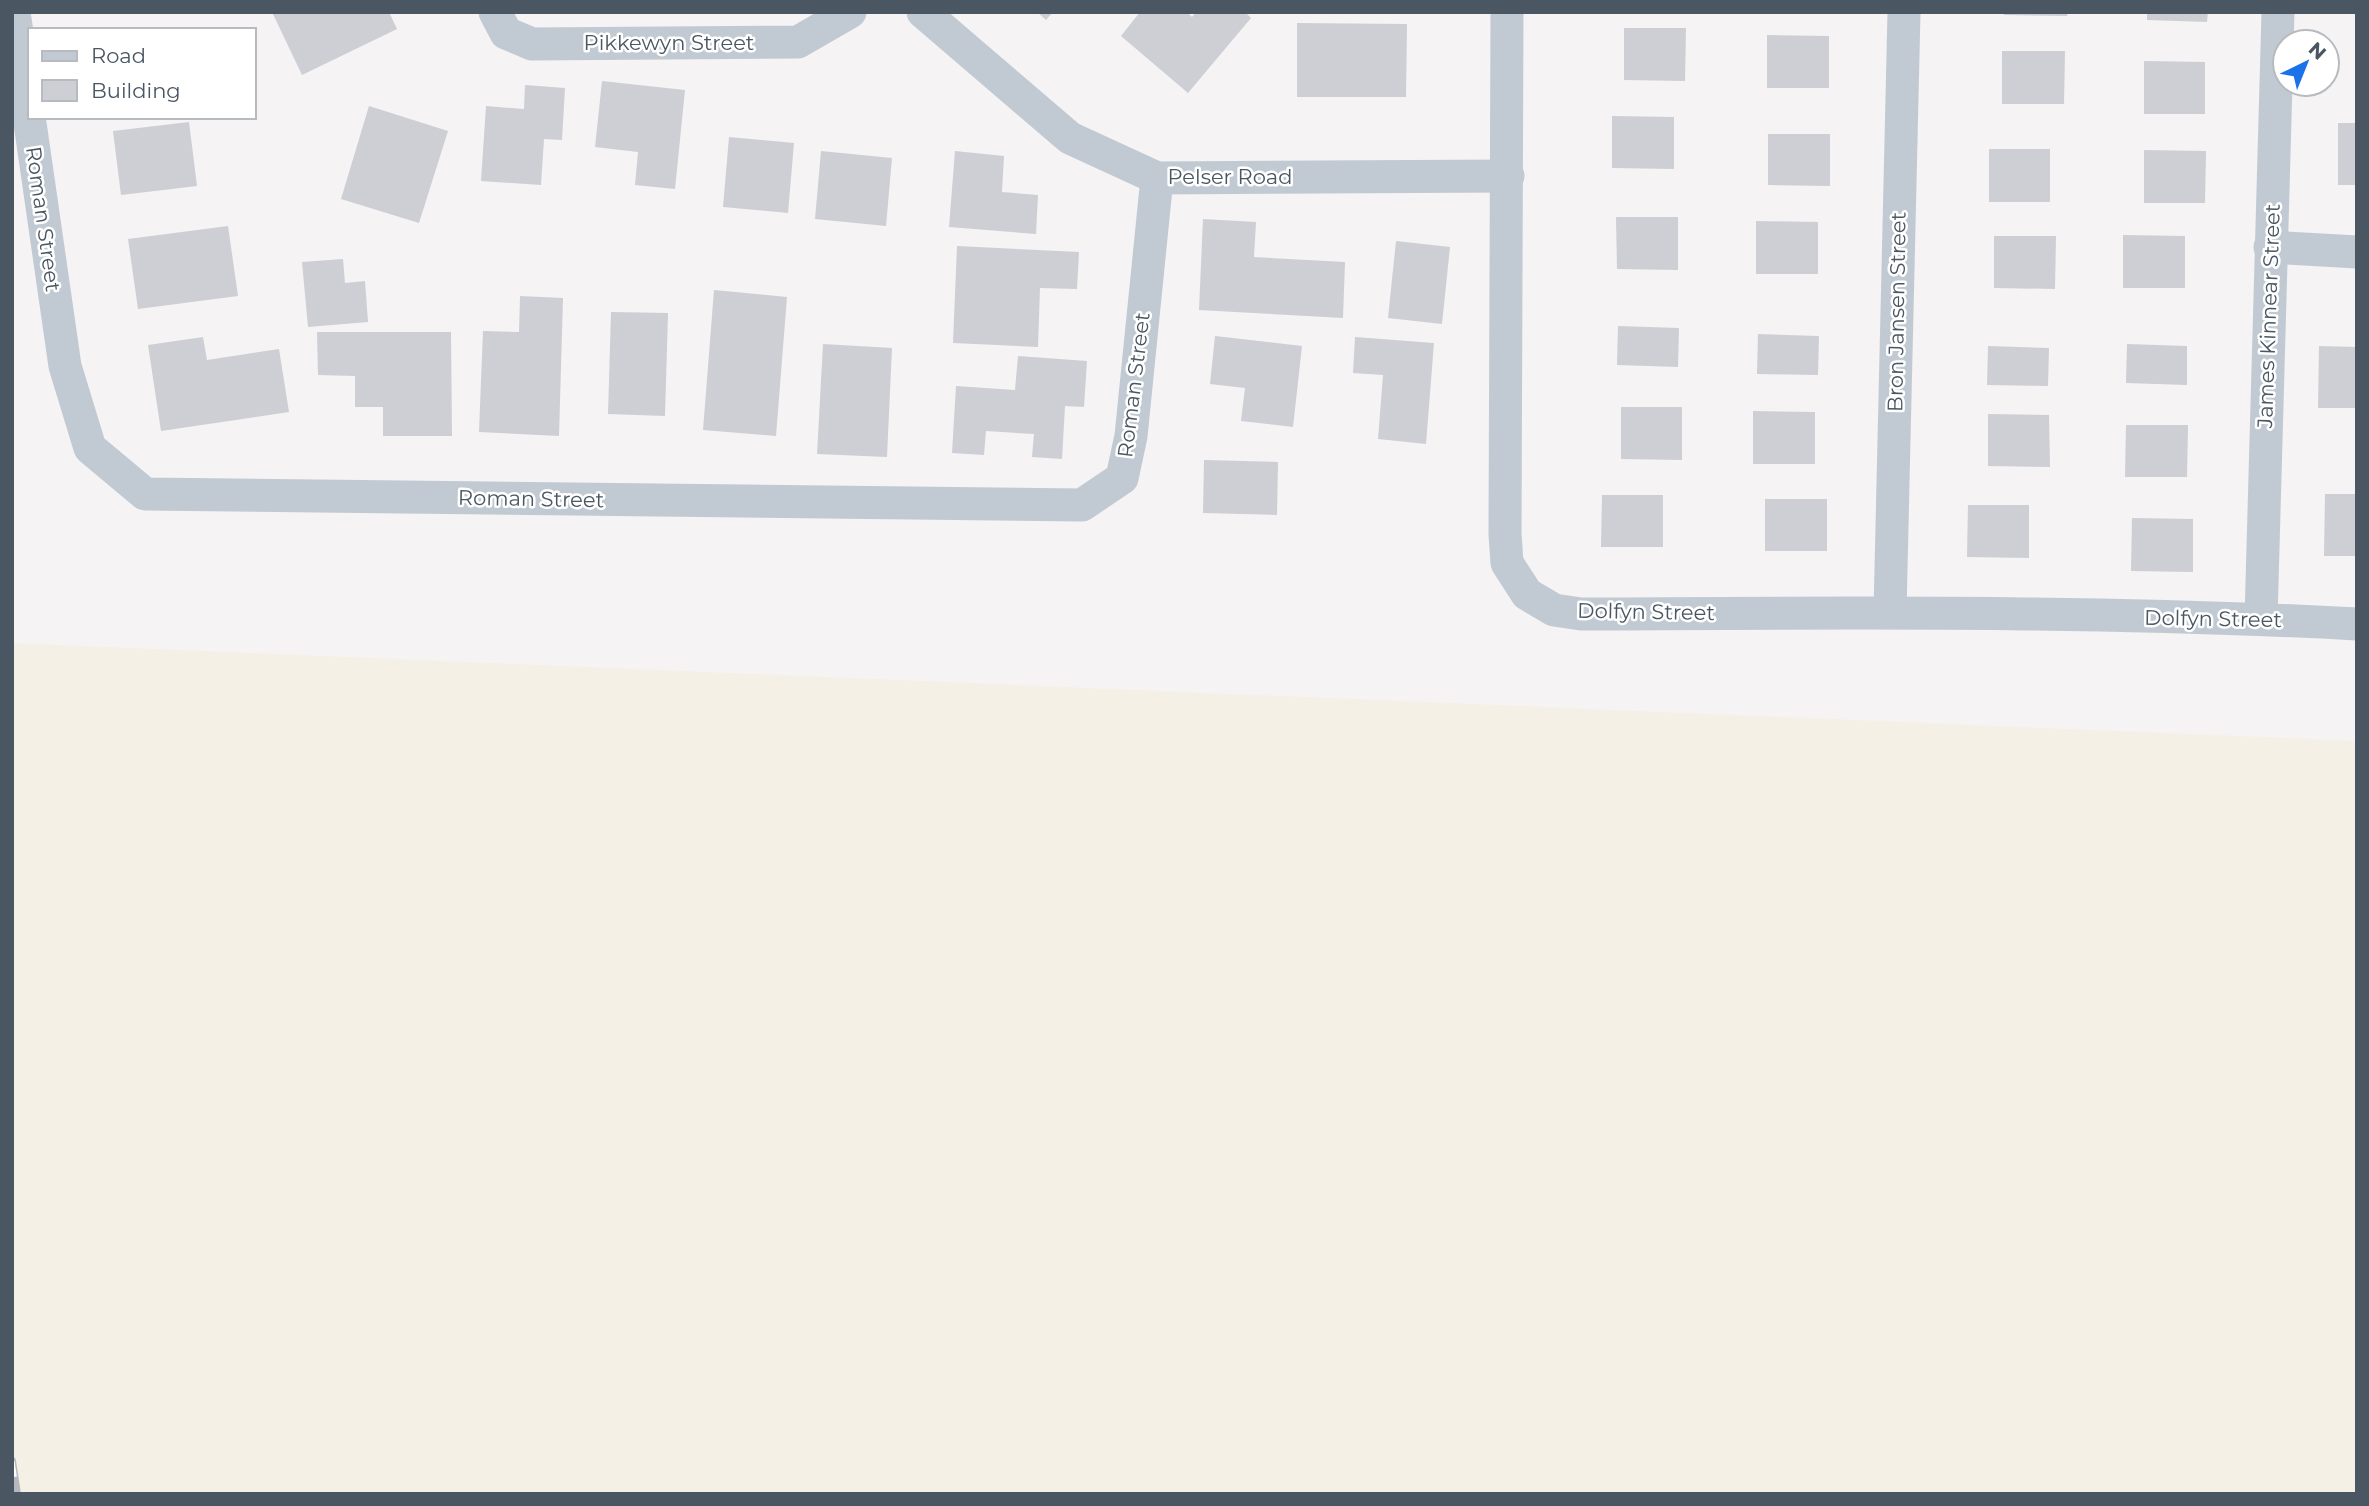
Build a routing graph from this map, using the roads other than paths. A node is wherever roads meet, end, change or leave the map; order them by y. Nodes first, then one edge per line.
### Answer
1 (14, 12) edge
2 (495, 12) edge
3 (850, 12) edge
4 (923, 12) edge
5 (1507, 12) edge
6 (1904, 12) edge
7 (2278, 12) edge
8 (28, 109) edge
9 (29, 119) edge
10 (1508, 176) junction
11 (1157, 178) junction
12 (2270, 247) junction
13 (2357, 252) edge
14 (1890, 612) junction
15 (2261, 619) junction
16 (2357, 624) edge

1 - 8 street, Roman Street
2 - 3 street, Pikkewyn Street
4 - 11 street, Pelser Road
5 - 10 street, Dolfyn Street
6 - 14 street, Bron Jansen Street
7 - 12 street, James Kinnear Street
9 - 11 street, Roman Street
10 - 11 street, Pelser Road
10 - 14 street, Dolfyn Street
12 - 13 street
12 - 15 street, James Kinnear Street
14 - 15 street, Dolfyn Street
15 - 16 street, Dolfyn Street

